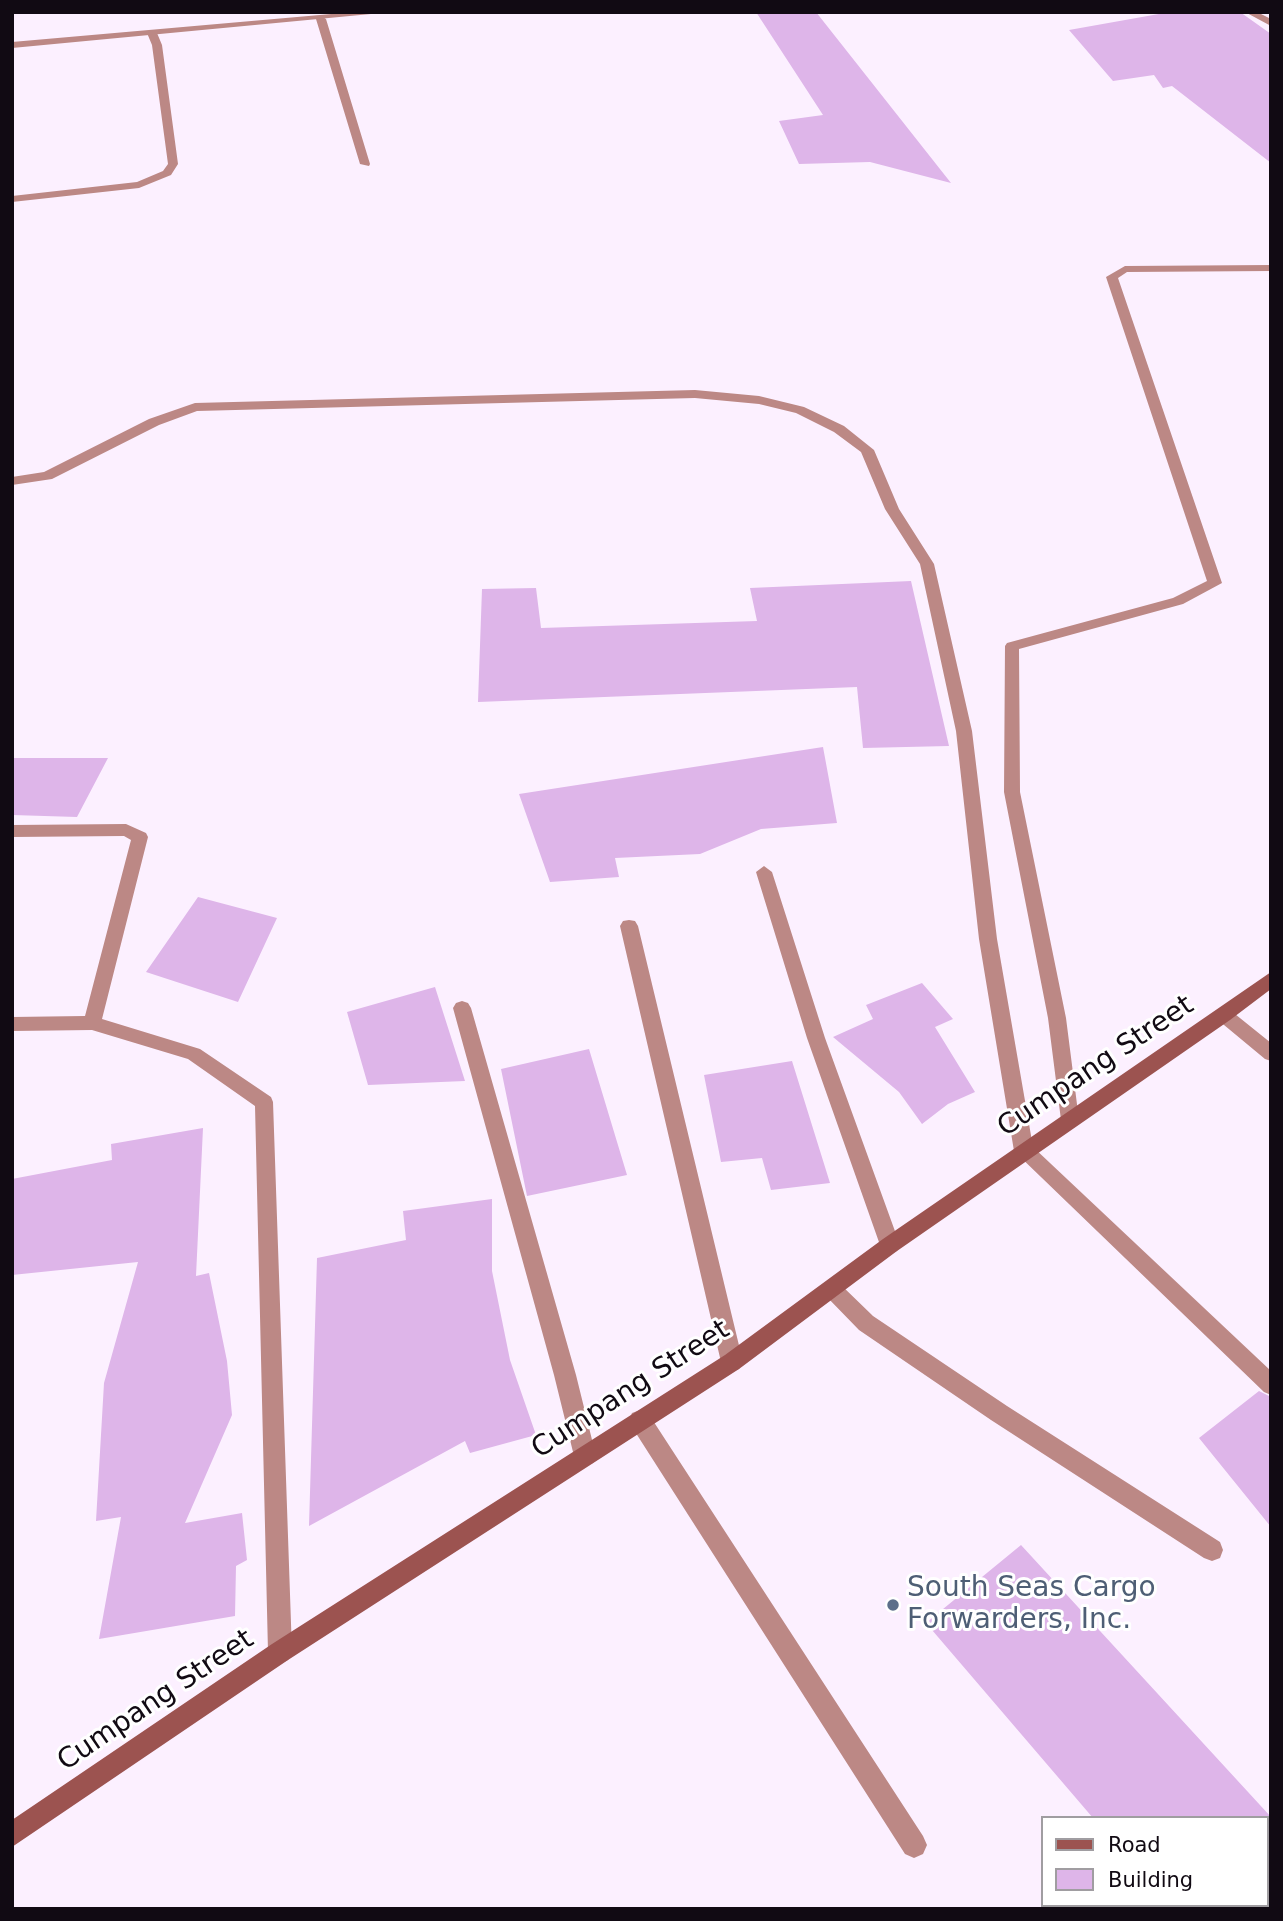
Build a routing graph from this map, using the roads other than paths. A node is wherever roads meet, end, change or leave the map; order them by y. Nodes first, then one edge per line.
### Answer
1 (388, 12) edge
2 (1250, 12) edge
3 (360, 13) edge
4 (321, 19) junction
5 (1271, 23) edge
6 (152, 33) junction
7 (12, 45) edge
8 (365, 164) dead end
9 (12, 199) edge
10 (1271, 268) edge
11 (12, 481) edge
12 (12, 831) edge
13 (764, 872) dead end
14 (629, 926) dead end
15 (1271, 979) edge
16 (462, 1009) dead end
17 (1224, 1015) junction
18 (92, 1023) junction
19 (12, 1024) edge
20 (1271, 1054) edge
21 (1070, 1120) junction
22 (1024, 1151) junction
23 (890, 1245) junction
24 (832, 1289) junction
25 (732, 1362) junction
26 (1271, 1385) edge
27 (640, 1420) junction
28 (584, 1456) junction
29 (1212, 1550) dead end
30 (280, 1652) junction
31 (12, 1835) edge
32 (914, 1845) dead end

1 - 3 street
2 - 5 street
3 - 4 street
4 - 6 street
4 - 8 street
6 - 7 street
6 - 9 street
10 - 21 street
11 - 22 street
12 - 18 street
13 - 23 street
14 - 25 street
15 - 17 street, Cumpang Street
16 - 28 street
17 - 20 street
17 - 21 street, Cumpang Street
18 - 19 street
18 - 30 street
21 - 22 street, Cumpang Street
22 - 23 street, Cumpang Street
22 - 26 street
23 - 24 street, Cumpang Street
24 - 25 street, Cumpang Street
24 - 29 street
25 - 27 street, Cumpang Street
27 - 28 street, Cumpang Street
27 - 32 street
28 - 30 street, Cumpang Street
30 - 31 street, Cumpang Street

